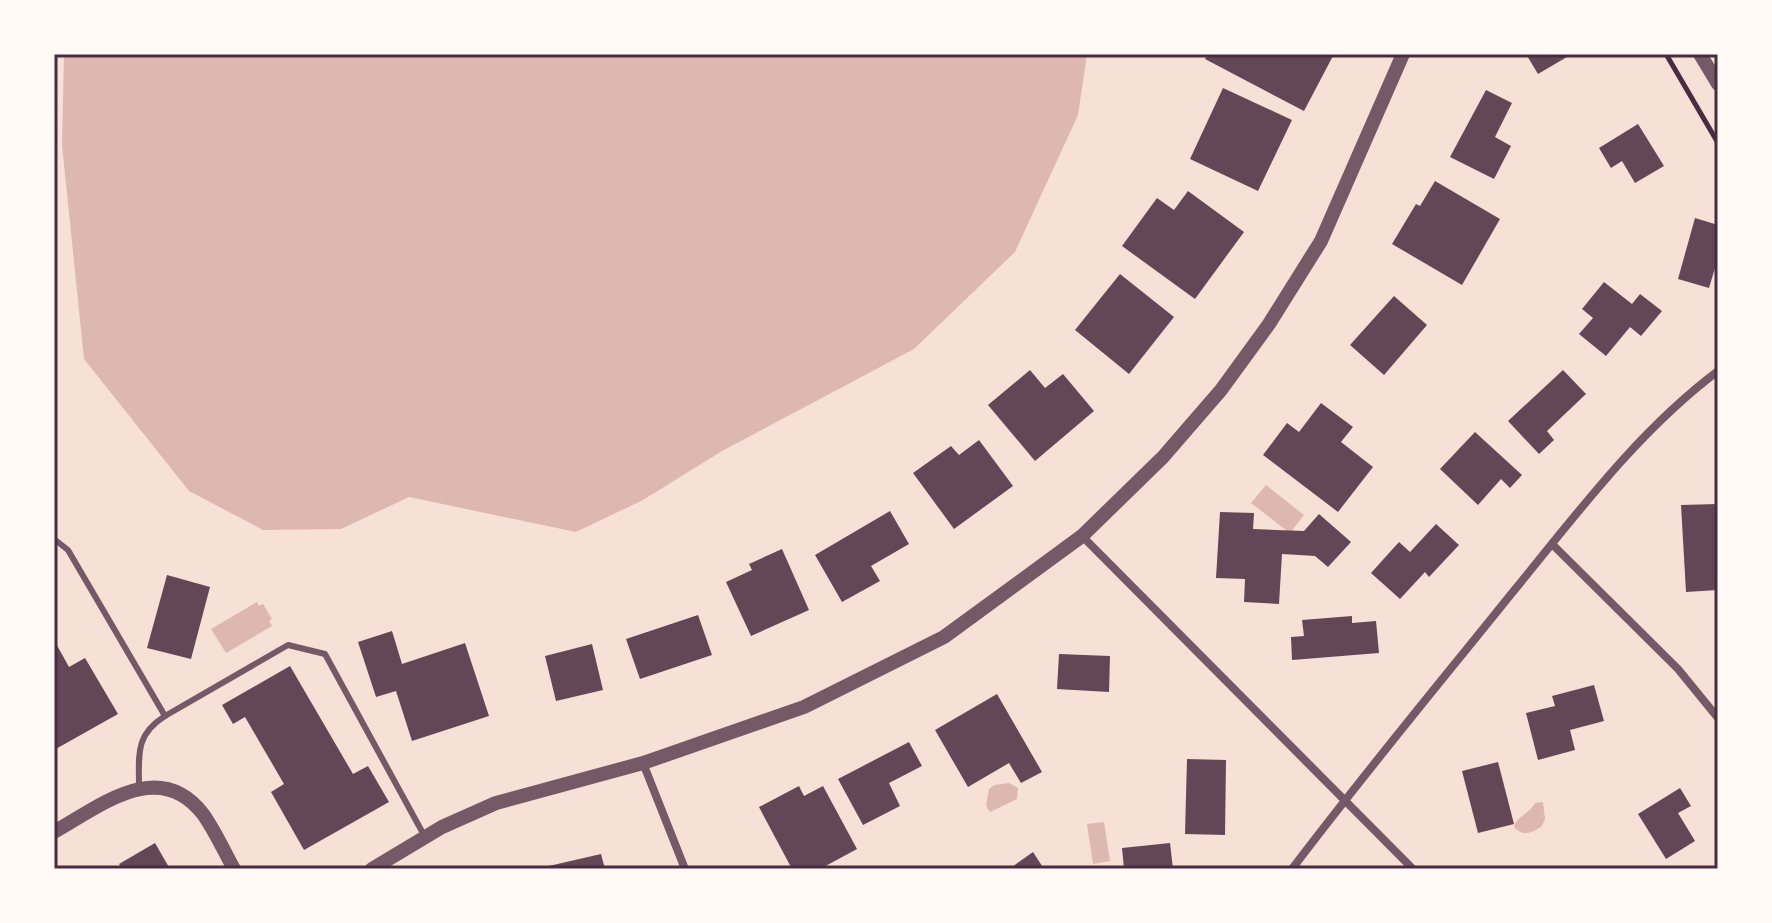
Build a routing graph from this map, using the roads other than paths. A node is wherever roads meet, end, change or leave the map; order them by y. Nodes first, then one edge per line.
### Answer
1 (1403, 54) edge
2 (1700, 54) edge
3 (1718, 84) edge
4 (1718, 371) edge
5 (1082, 536) junction
6 (54, 539) edge
7 (1552, 544) junction
8 (165, 716) junction
9 (1718, 718) edge
10 (643, 763) junction
11 (139, 787) junction
12 (1344, 800) junction
13 (54, 832) edge
14 (425, 837) junction
15 (234, 869) edge
16 (372, 869) edge
17 (685, 869) edge
18 (1292, 869) edge
19 (1413, 869) edge

1 - 5 street
2 - 3 street
4 - 7 street
5 - 10 street
5 - 12 street
6 - 8 lane
7 - 9 street
7 - 12 street
8 - 11 lane
8 - 14 lane
10 - 14 street
10 - 17 street
11 - 13 street
11 - 15 street
12 - 18 street
12 - 19 street
14 - 16 street

